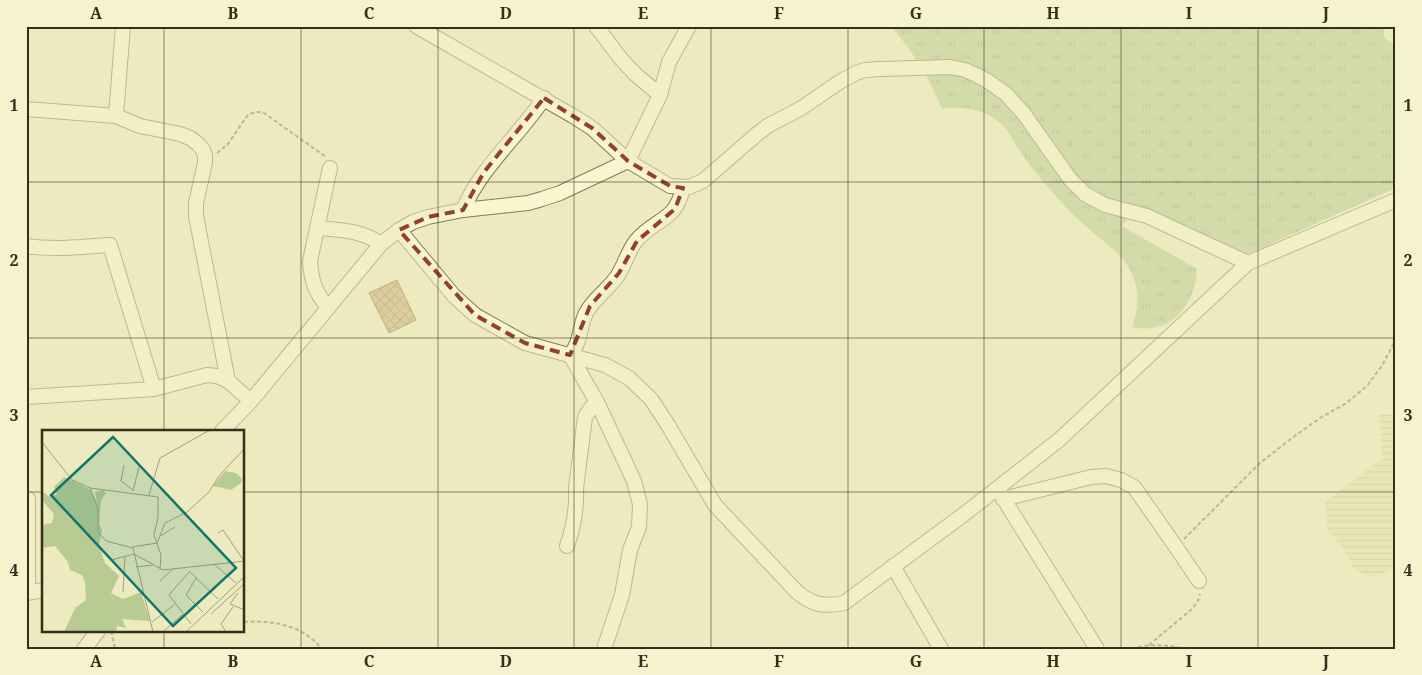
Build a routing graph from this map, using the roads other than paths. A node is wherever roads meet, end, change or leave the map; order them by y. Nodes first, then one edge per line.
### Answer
1 (123, 26) edge
2 (416, 26) edge
3 (596, 26) edge
4 (689, 26) edge
5 (660, 94) junction
6 (544, 98) junction
7 (26, 109) edge
8 (116, 116) junction
9 (628, 160) junction
10 (330, 168) road end
11 (683, 188) junction
12 (1396, 200) edge
13 (463, 210) junction
14 (317, 228) junction
15 (399, 230) junction
16 (381, 244) junction
17 (26, 246) edge
18 (1248, 263) junction
19 (328, 307) junction
20 (570, 356) junction
21 (228, 382) junction
22 (154, 389) junction
23 (26, 397) edge
24 (251, 401) junction
25 (596, 402) junction
26 (223, 430) edge
27 (1000, 494) junction
28 (28, 499) dead end
29 (567, 546) dead end
30 (893, 566) junction
31 (1198, 581) road end
32 (42, 590) edge
33 (27, 593) edge
34 (97, 632) edge
35 (84, 649) edge
36 (604, 649) edge
37 (941, 649) edge
38 (1097, 649) edge

1 - 8 street
2 - 6 street
3 - 5 street
4 - 5 street
5 - 9 street
6 - 9 street
6 - 13 street
7 - 8 street
8 - 21 street
9 - 11 street
9 - 13 street
10 - 14 street
11 - 18 street
11 - 20 street
12 - 18 street
13 - 15 street
14 - 16 street
14 - 19 street
15 - 16 street
15 - 20 street
16 - 19 street
17 - 22 street
18 - 27 street
19 - 24 street
20 - 25 street
20 - 30 street
21 - 22 street
21 - 24 street
22 - 23 street
24 - 26 street
25 - 29 street
25 - 36 street
27 - 30 street
27 - 31 street
27 - 38 street
28 - 33 street
30 - 37 street
32 - 33 street
34 - 35 street

